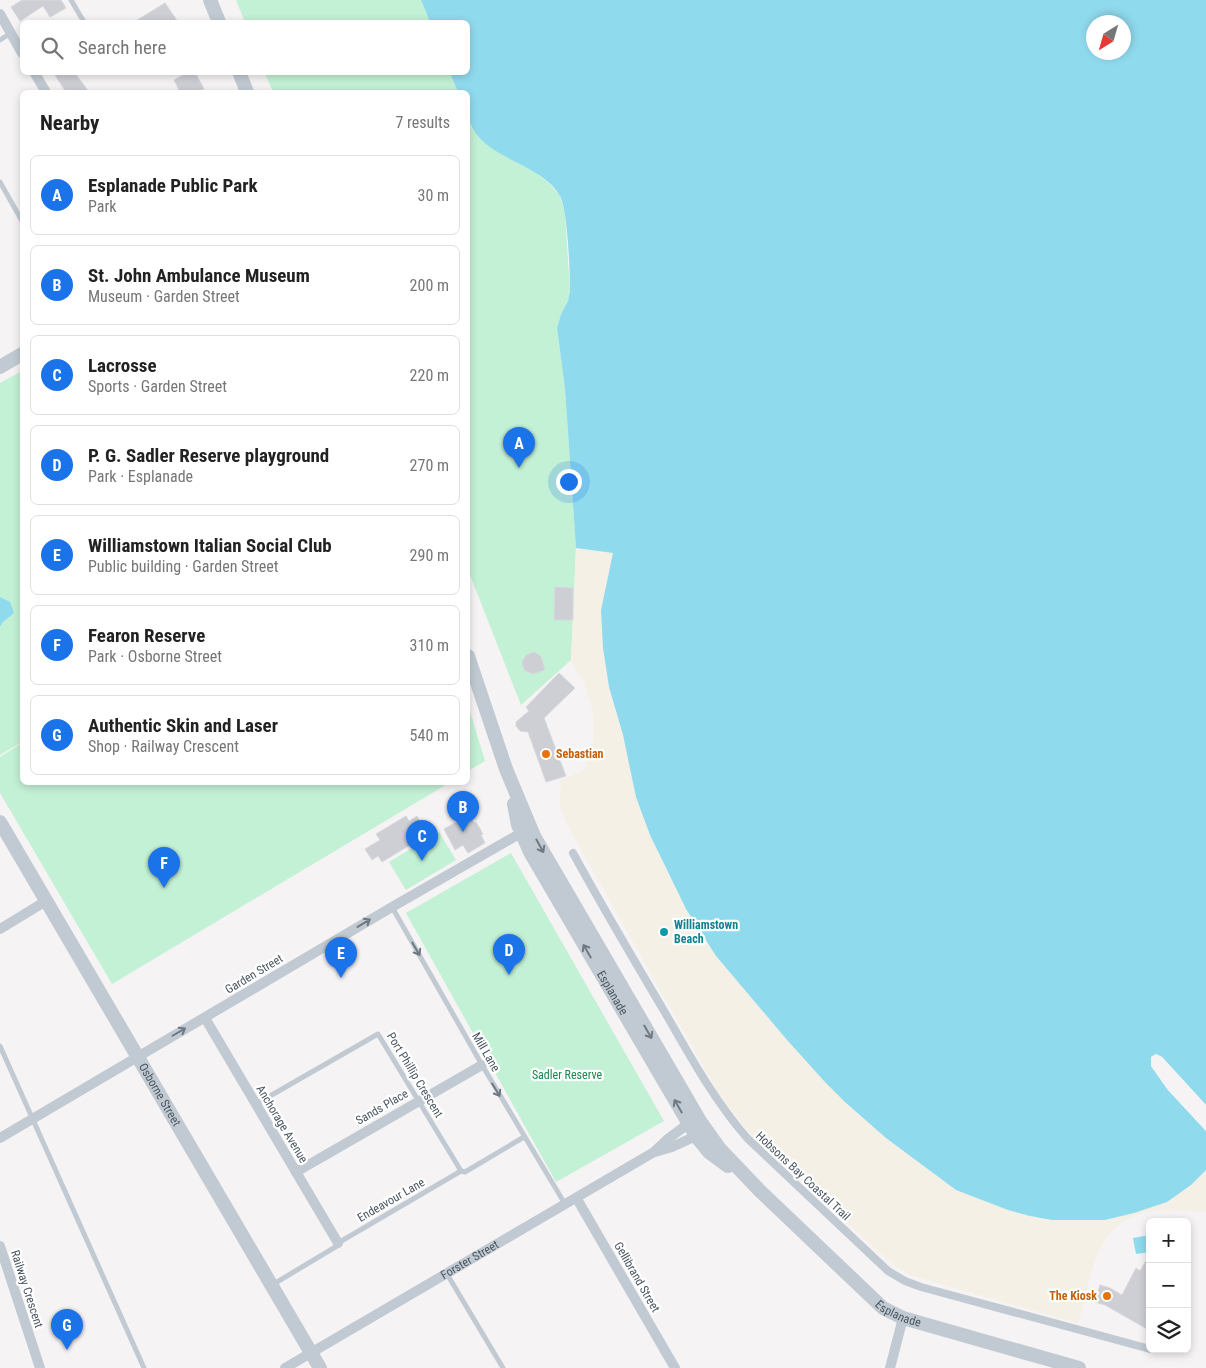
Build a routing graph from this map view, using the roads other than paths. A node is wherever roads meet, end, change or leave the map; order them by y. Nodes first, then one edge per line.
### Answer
1 (71, 0) edge
2 (210, 0) edge
3 (0, 14) edge
4 (83, 20) edge
5 (218, 20) edge
6 (11, 33) junction
7 (0, 40) edge
8 (20, 49) edge
9 (36, 75) edge
10 (240, 75) edge
11 (45, 90) edge
12 (246, 90) edge
13 (0, 182) edge
14 (20, 217) edge
15 (20, 355) edge
16 (2, 362) edge
17 (470, 662) edge
18 (0, 822) edge
19 (526, 830) junction
20 (573, 853) dead end
21 (46, 901) junction
22 (392, 907) junction
23 (0, 929) edge
24 (205, 1018) junction
25 (0, 1046) edge
26 (137, 1057) junction
27 (482, 1065) junction
28 (419, 1100) junction
29 (256, 1104) junction
30 (33, 1119) junction
31 (694, 1127) junction
32 (524, 1137) junction
33 (0, 1138) edge
34 (654, 1152) junction
35 (461, 1171) junction
36 (296, 1172) junction
37 (576, 1199) junction
38 (566, 1206) junction
39 (338, 1243) junction
40 (0, 1246) edge
41 (447, 1274) junction
42 (271, 1285) junction
43 (903, 1318) junction
44 (1146, 1348) edge
45 (311, 1353) junction
46 (40, 1368) edge
47 (144, 1368) edge
48 (285, 1368) edge
49 (320, 1368) edge
50 (503, 1368) edge
51 (676, 1368) edge
52 (890, 1368) edge
53 (1078, 1368) edge

1 - 4 lane
2 - 5 street
3 - 6 street
6 - 7 lane
6 - 8 street
9 - 11 street
10 - 12 street
13 - 14 lane
15 - 16 street
17 - 19 street, Esplanade
18 - 21 street, Osborne Street
19 - 22 street, Garden Street
19 - 31 street, Esplanade
20 - 44 street, Hobsons Bay Coastal Trail
21 - 23 street
21 - 26 street, Osborne Street
24 -> 22 street, Garden Street
22 -> 27 lane, Mill Lane
26 -> 24 street, Garden Street
24 - 29 street, Anchorage Avenue
25 - 30 lane
26 - 30 street, Garden Street
26 - 42 street, Osborne Street
27 - 28 street, Sands Place
27 -> 32 lane, Mill Lane
28 - 29 lane, Port Phillip Crescent
28 - 35 lane, Port Phillip Crescent
28 - 36 street, Sands Place
29 - 36 street, Anchorage Avenue
30 - 33 street, Garden Street
30 - 47 lane
31 - 34 street, Forster Street
31 - 34 street, Forster Street
31 - 43 street, Esplanade
32 - 35 lane, Endeavour Lane
32 - 38 lane, Mill Lane
34 - 37 street, Forster Street
35 - 39 lane, Endeavour Lane
36 - 39 street, Anchorage Avenue
37 - 38 street, Forster Street
37 - 51 street, Gellibrand Street
38 - 41 street, Forster Street
39 - 42 lane, Endeavour Lane
40 - 46 street, Railway Crescent
41 - 45 street, Forster Street
41 - 50 lane
42 - 45 street, Osborne Street
43 - 52 street
43 - 53 street, Esplanade
45 - 48 street, Forster Street
45 - 49 street, Osborne Street

